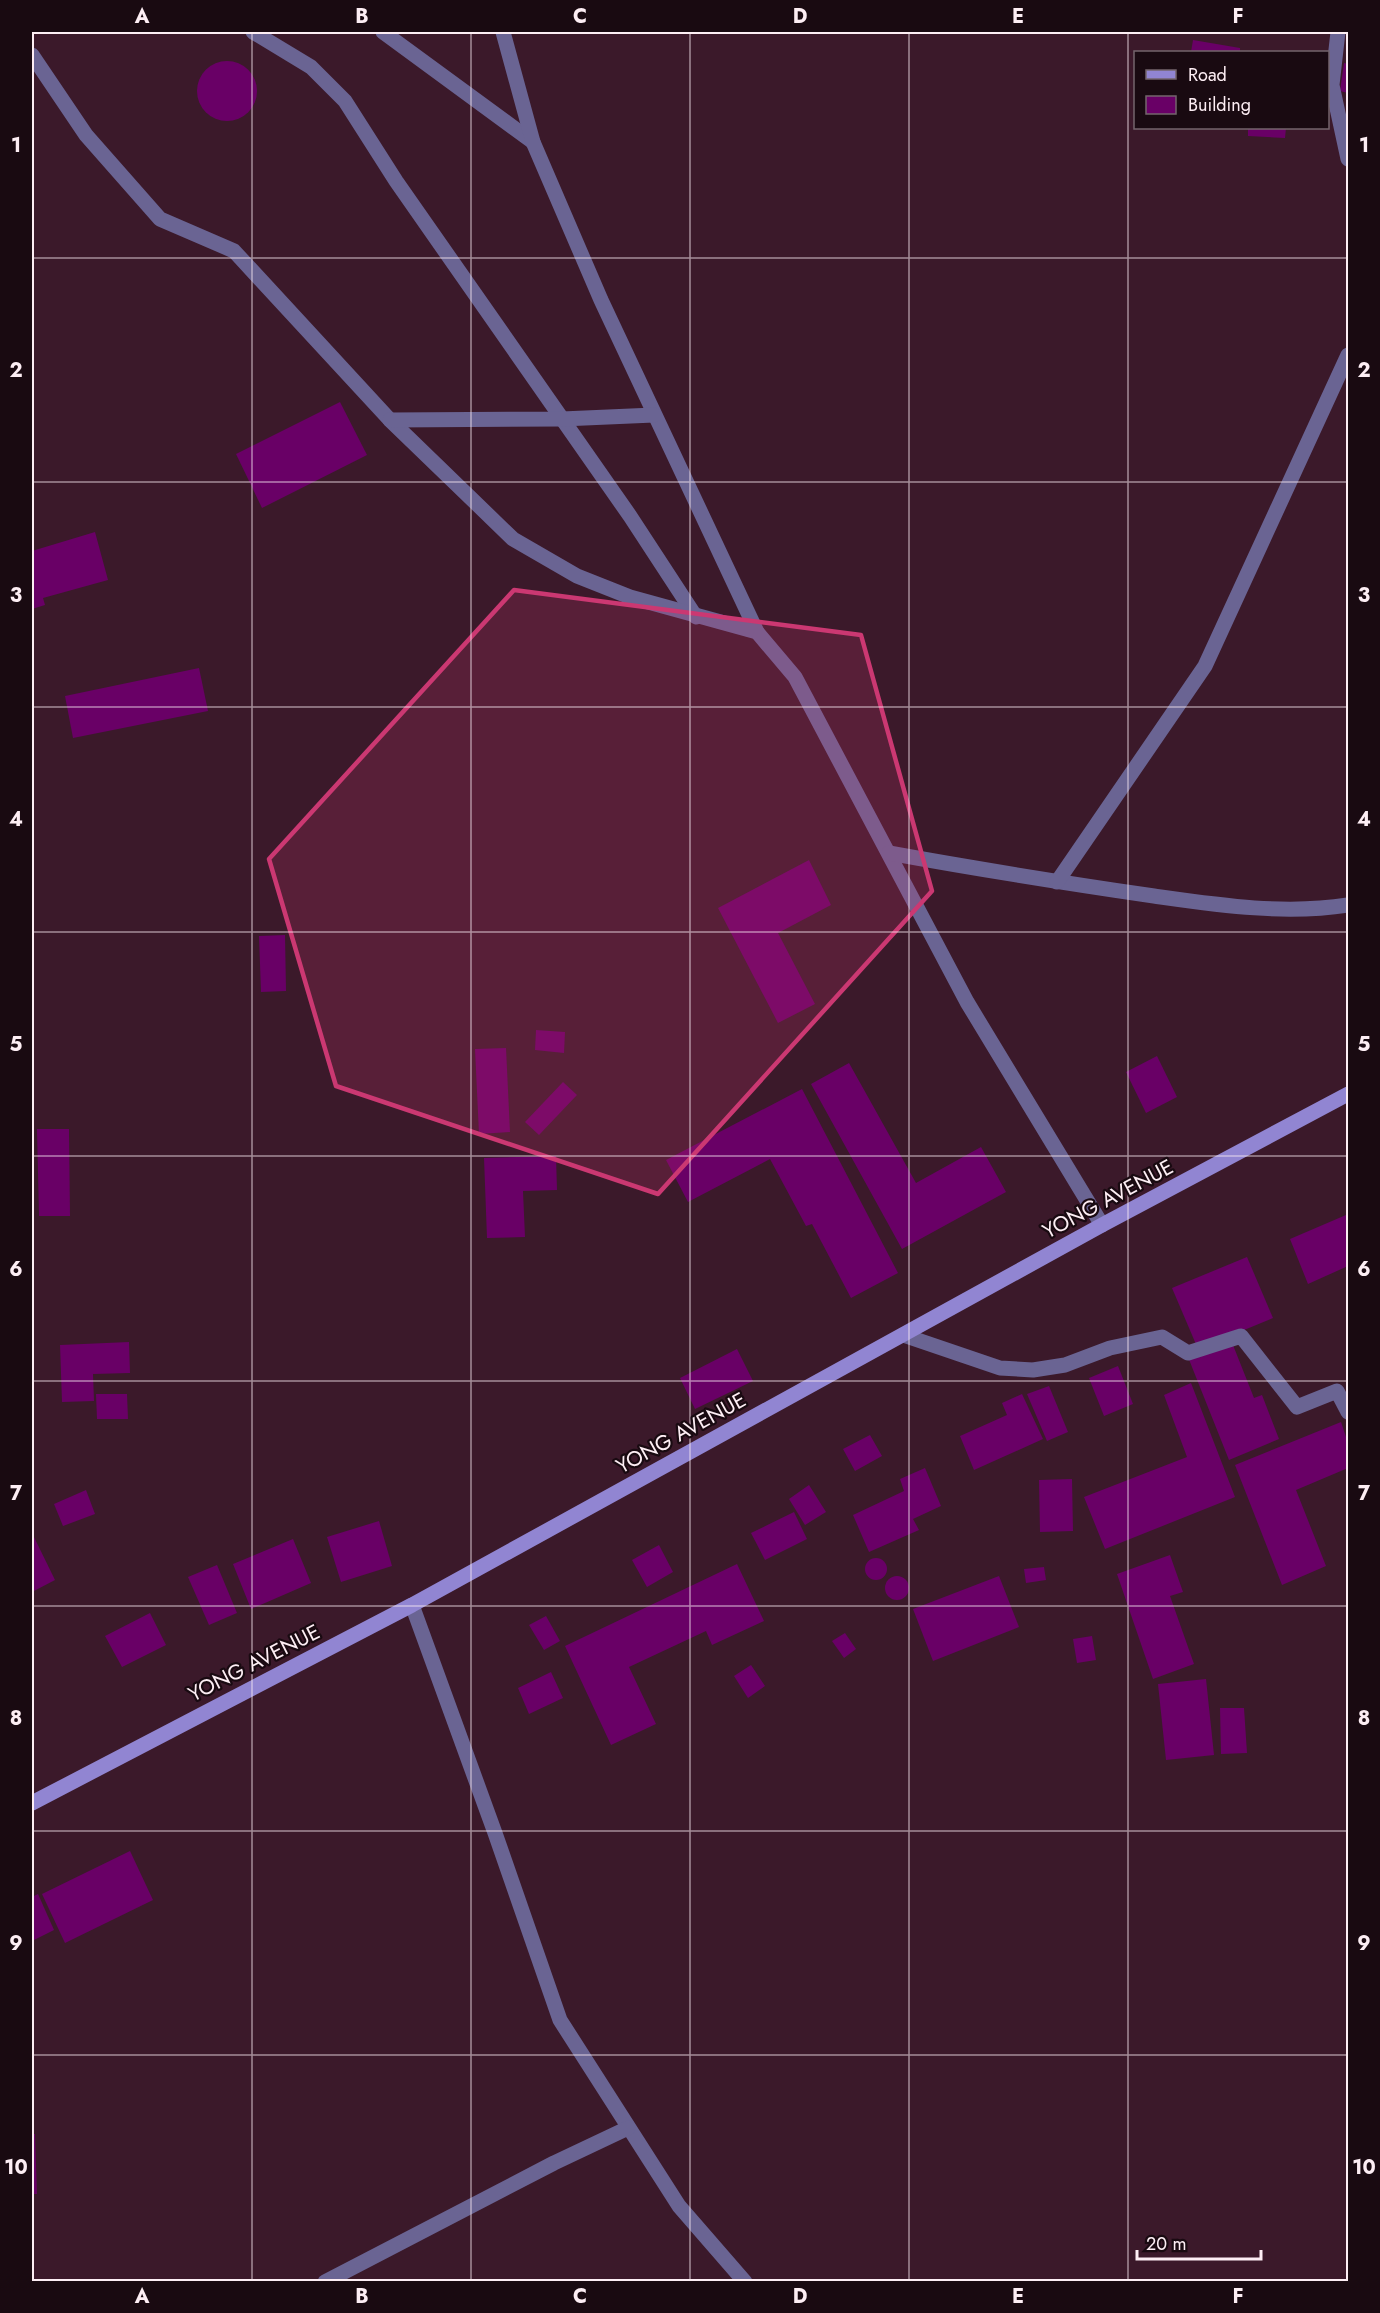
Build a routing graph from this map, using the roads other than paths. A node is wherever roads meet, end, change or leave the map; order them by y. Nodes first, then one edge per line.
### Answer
1 (253, 32) edge
2 (383, 32) edge
3 (503, 32) edge
4 (1338, 32) edge
5 (32, 55) edge
6 (532, 142) junction
7 (1348, 159) edge
8 (1348, 355) edge
9 (654, 415) junction
10 (390, 420) junction
11 (562, 420) junction
12 (696, 617) junction
13 (758, 632) junction
14 (889, 853) junction
15 (1057, 882) junction
16 (1348, 905) edge
17 (1348, 1094) edge
18 (1102, 1226) junction
19 (903, 1335) junction
20 (1348, 1412) edge
21 (412, 1605) junction
22 (32, 1803) edge
23 (628, 2128) junction
24 (325, 2282) edge
25 (745, 2282) edge

1 - 11 street
2 - 6 street
3 - 6 street
4 - 7 street
5 - 10 street
6 - 9 street
8 - 15 street
9 - 11 street
9 - 13 street
10 - 11 street
10 - 12 street
11 - 12 street
12 - 13 street
13 - 14 street
14 - 15 street
14 - 18 street
15 - 16 street
17 - 18 street, YONG AVENUE
18 - 19 street, YONG AVENUE
19 - 20 street
19 - 21 street, YONG AVENUE
21 - 22 street, YONG AVENUE
21 - 23 street
23 - 24 street
23 - 25 street

